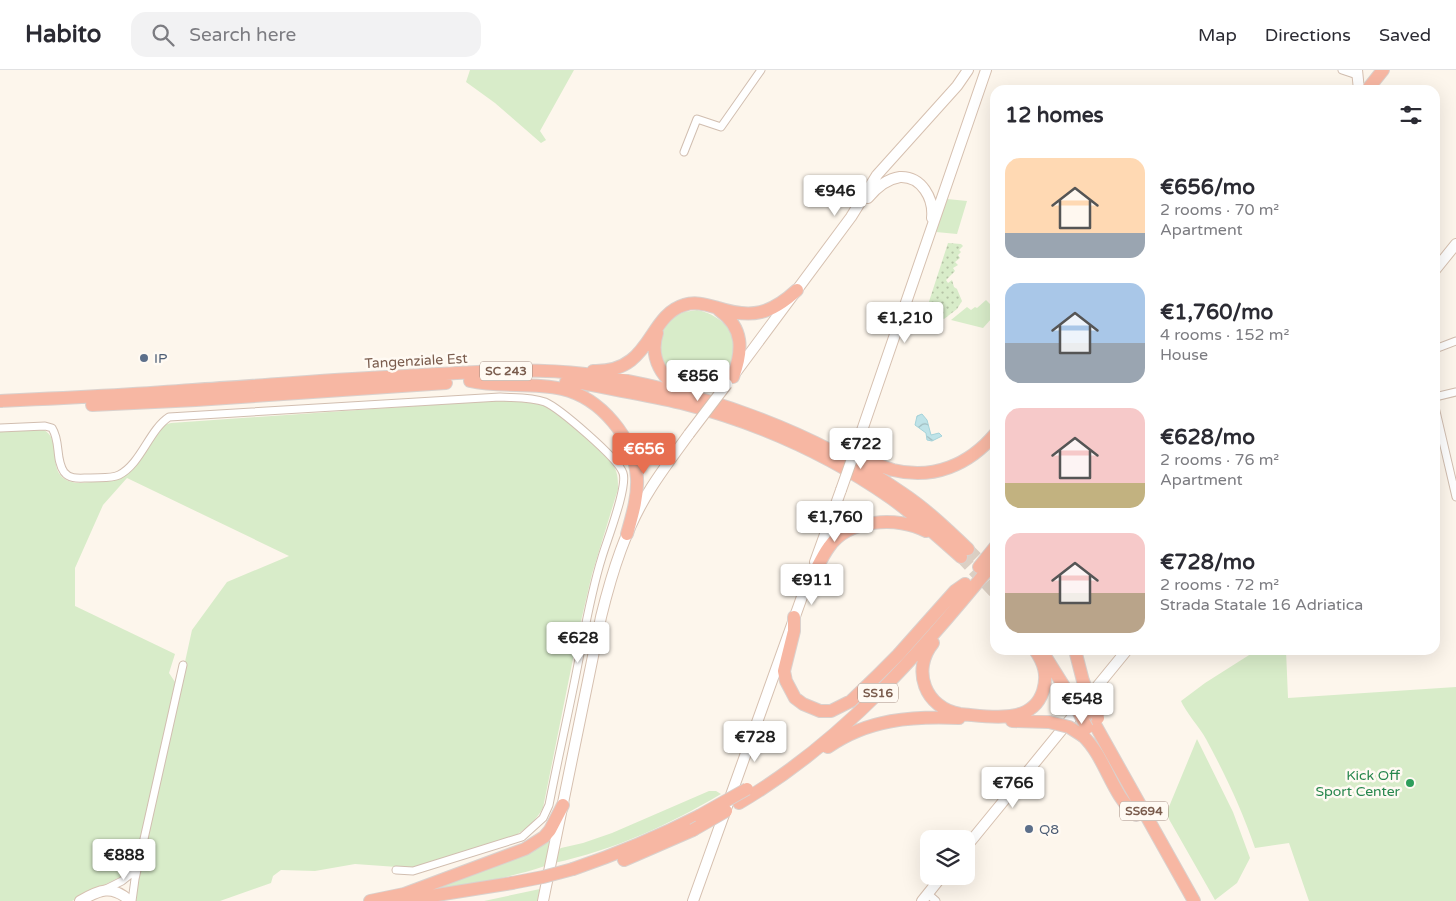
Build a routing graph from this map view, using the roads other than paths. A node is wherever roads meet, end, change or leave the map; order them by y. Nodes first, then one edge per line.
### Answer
1 (761, 70) edge
2 (986, 70) edge
3 (1342, 70) edge
4 (1357, 73) edge
5 (1386, 73) edge
6 (966, 74) edge
7 (1373, 85) edge
8 (1380, 85) edge
9 (979, 91) junction
10 (684, 152) dead end
11 (851, 217) junction
12 (928, 238) junction
13 (1456, 244) edge
14 (1440, 264) edge
15 (797, 290) junction
16 (717, 308) junction
17 (658, 328) junction
18 (1456, 341) edge
19 (1440, 347) edge
20 (527, 370) junction
21 (730, 380) junction
22 (470, 381) junction
23 (1456, 392) edge
24 (1440, 395) edge
25 (0, 401) edge
26 (0, 410) edge
27 (748, 416) junction
28 (0, 428) edge
29 (1440, 429) edge
30 (797, 434) junction
31 (990, 439) edge
32 (1456, 498) edge
33 (627, 534) junction
34 (965, 553) junction
35 (990, 553) edge
36 (990, 566) edge
37 (990, 569) edge
38 (965, 584) junction
39 (806, 587) junction
40 (794, 616) junction
41 (1038, 655) edge
42 (1044, 655) edge
43 (1054, 655) edge
44 (1075, 655) edge
45 (1123, 655) edge
46 (183, 665) dead end
47 (1075, 689) junction
48 (1090, 726) junction
49 (750, 792) junction
50 (563, 805) junction
51 (975, 836) edge
52 (138, 869) junction
53 (396, 870) dead end
54 (574, 873) junction
55 (937, 885) edge
56 (513, 887) junction
57 (105, 890) junction
58 (929, 899) edge
59 (80, 901) edge
60 (131, 901) edge
61 (370, 901) edge
62 (400, 901) edge
63 (457, 901) edge
64 (544, 901) edge
65 (693, 901) edge
66 (1184, 901) edge
67 (1194, 901) edge

1 - 10 street
2 - 9 main road
3 - 4 street
5 - 7 highway
5 - 8 highway
6 - 9 main road
6 - 11 main road
9 - 12 main road
11 - 12 main road
11 - 15 main road
12 - 39 main road, bridge
13 - 14 main road
15 - 16 highway
15 - 21 main road
16 - 17 highway
16 - 21 highway
17 - 20 highway
17 - 27 highway
18 - 19 street
20 - 25 highway, Tangenziale Est / SC 243
20 - 27 highway, Tangenziale Est / SC 243
21 - 33 main road, bridge
22 - 26 highway, Tangenziale Est
22 - 33 highway
22 - 34 highway, Tangenziale Est
23 - 24 street
27 - 30 highway, Tangenziale Est / SC 243
28 - 53 street
29 - 32 street
30 - 31 highway
30 - 34 highway, Tangenziale Est / SC 243
33 - 50 main road
34 - 39 highway
35 - 38 highway, SS16
36 - 49 highway, SS16
37 - 41 highway
38 - 40 highway
38 - 49 highway, SS16
39 - 40 main road
40 - 65 main road
42 - 47 highway, SS694
43 - 47 highway, SS694
44 - 47 highway
45 - 51 main road
46 - 52 street
47 - 48 highway, SS694, bridge
47 - 48 highway, bridge
48 - 49 highway, bridge
48 - 66 highway, SS694
48 - 67 highway, SS694
49 - 54 highway, SS16, bridge
49 - 54 highway, SS16, bridge
50 - 61 highway
50 - 64 main road
52 - 57 street
52 - 60 street
54 - 56 highway, SS16
55 - 58 main road
56 - 62 highway, SS16
56 - 63 highway, SS16
57 - 59 main road
57 - 60 main road

